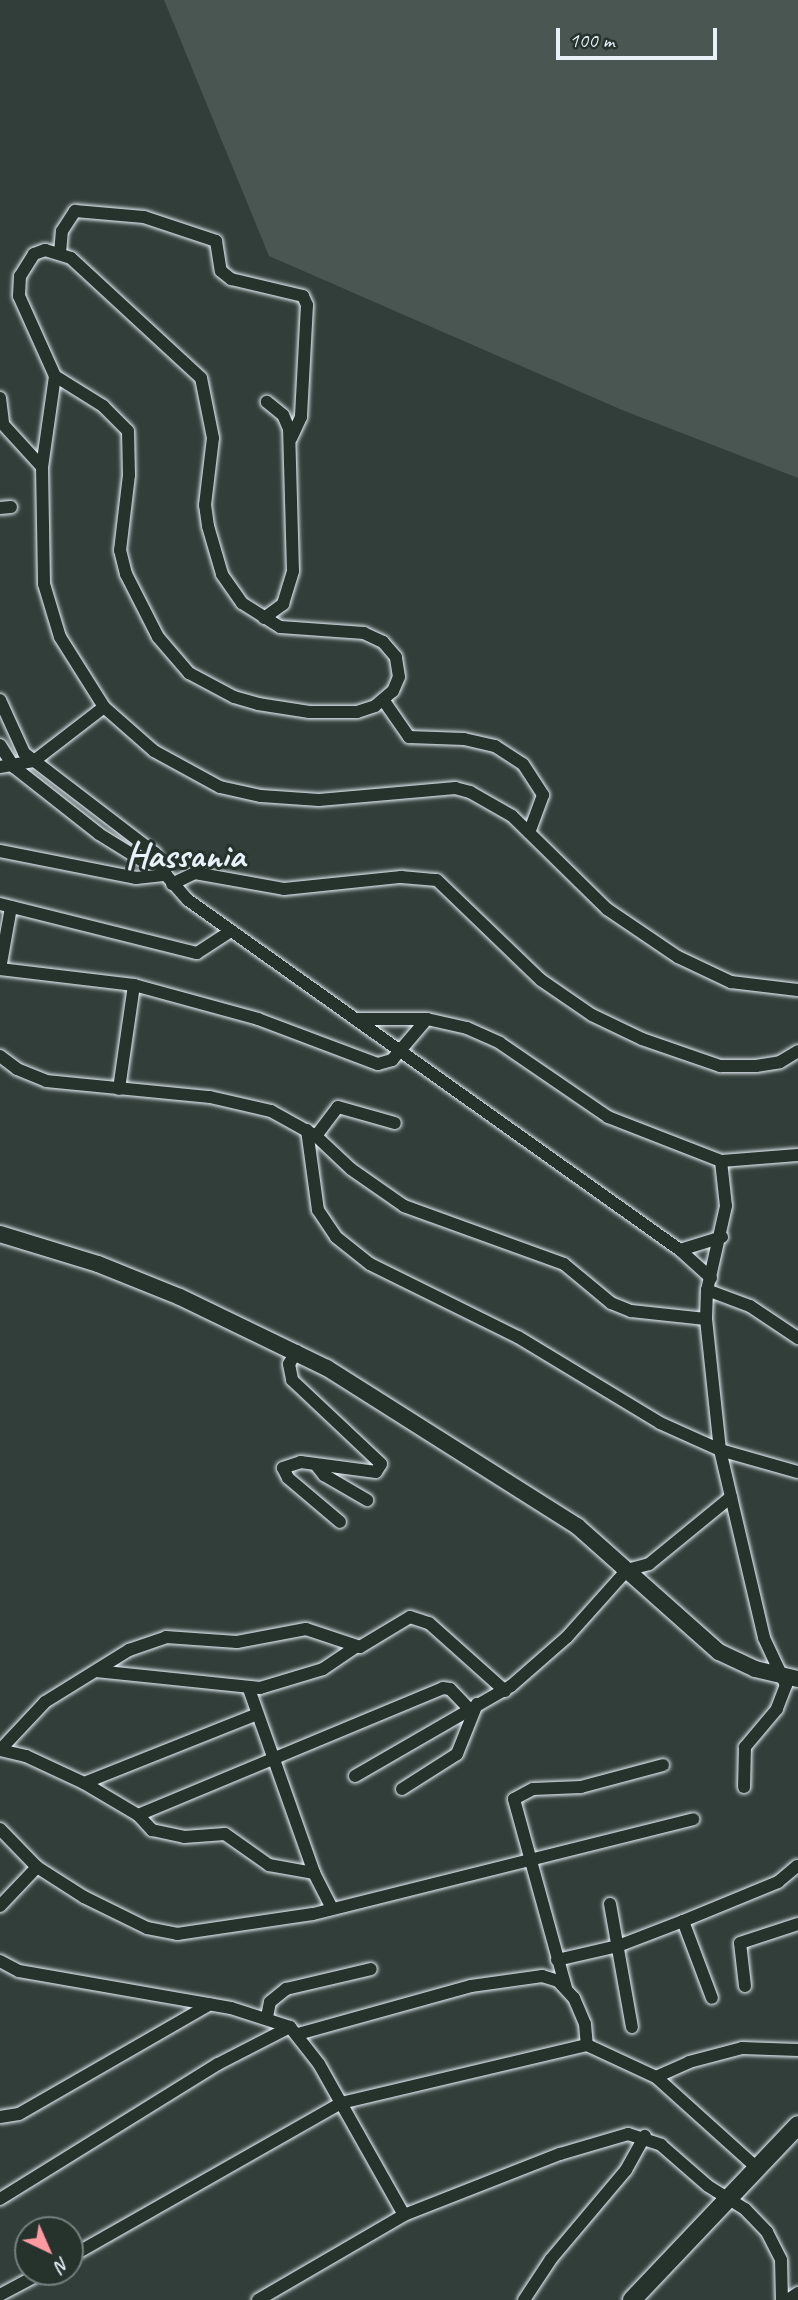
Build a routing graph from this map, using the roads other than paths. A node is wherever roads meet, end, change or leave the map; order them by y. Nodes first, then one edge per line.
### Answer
1 (60, 253) junction
2 (55, 376) junction
3 (0, 398) edge
4 (267, 402) dead end
5 (1, 423) edge
6 (291, 438) junction
7 (42, 467) junction
8 (264, 618) junction
9 (0, 700) edge
10 (384, 701) junction
11 (104, 708) junction
12 (0, 745) edge
13 (34, 761) junction
14 (14, 767) junction
15 (0, 768) edge
16 (529, 833) junction
17 (0, 851) edge
18 (165, 874) junction
19 (5, 906) edge
20 (229, 932) junction
21 (0, 969) edge
22 (134, 985) junction
23 (798, 990) edge
24 (355, 1018) junction
25 (426, 1019) junction
26 (798, 1051) edge
27 (398, 1053) junction
28 (0, 1056) edge
29 (119, 1089) junction
30 (395, 1123) dead end
31 (312, 1133) junction
32 (798, 1156) edge
33 (721, 1161) junction
34 (0, 1234) edge
35 (722, 1237) junction
36 (680, 1250) junction
37 (709, 1284) junction
38 (706, 1319) junction
39 (798, 1338) edge
40 (297, 1351) junction
41 (720, 1450) junction
42 (316, 1465) junction
43 (798, 1472) edge
44 (729, 1491) junction
45 (367, 1500) dead end
46 (340, 1522) dead end
47 (627, 1570) junction
48 (356, 1647) junction
49 (96, 1671) junction
50 (790, 1677) edge
51 (248, 1689) junction
52 (505, 1691) junction
53 (474, 1707) junction
54 (257, 1714) junction
55 (0, 1750) edge
56 (272, 1760) junction
57 (663, 1765) dead end
58 (355, 1776) dead end
59 (84, 1783) junction
60 (744, 1787) dead end
61 (402, 1789) dead end
62 (138, 1815) junction
63 (693, 1819) dead end
64 (0, 1829) edge
65 (528, 1857) junction
66 (797, 1866) edge
67 (37, 1867) junction
68 (314, 1872) junction
69 (610, 1904) dead end
70 (0, 1906) edge
71 (332, 1908) junction
72 (683, 1921) junction
73 (798, 1924) edge
74 (618, 1946) junction
75 (557, 1960) junction
76 (0, 1961) edge
77 (371, 1969) dead end
78 (745, 1986) dead end
79 (566, 1988) junction
80 (712, 1998) dead end
81 (210, 2004) junction
82 (267, 2017) junction
83 (632, 2027) dead end
84 (294, 2031) junction
85 (587, 2045) junction
86 (798, 2050) edge
87 (656, 2077) junction
88 (341, 2103) junction
89 (0, 2117) edge
90 (798, 2125) edge
91 (645, 2136) junction
92 (756, 2167) junction
93 (728, 2198) junction
94 (0, 2199) edge
95 (404, 2215) junction
96 (84, 2249) edge
97 (17, 2286) edge
98 (798, 2293) edge
99 (0, 2295) edge
100 (258, 2300) edge
101 (524, 2300) edge
102 (632, 2300) edge
103 (782, 2300) edge
104 (788, 2300) edge

1 - 2 street
1 - 6 street
1 - 8 street
2 - 7 street
2 - 10 street
3 - 5 street
4 - 6 street
5 - 7 street
6 - 8 street
7 - 11 street
8 - 10 street
9 - 13 street
10 - 16 street
11 - 13 street
11 - 16 street
12 - 14 street
13 - 14 street
13 - 18 street
14 - 15 street
14 - 18 street
16 - 23 street
17 - 18 street
18 - 20 street
18 - 26 street
19 - 20 street
19 - 21 street
20 - 24 street
21 - 22 street
22 - 27 street
22 - 29 street
24 - 25 street
24 - 27 street
25 - 27 street
25 - 33 street
27 - 36 street
28 - 29 street
29 - 31 street
30 - 31 street
31 - 38 street
31 - 41 street
32 - 33 street
33 - 35 street
34 - 40 street
35 - 36 street
35 - 37 street
36 - 37 street
37 - 38 street
37 - 39 street
38 - 41 street
40 - 42 street
40 - 47 street
41 - 43 street
41 - 44 street
42 - 45 street
42 - 46 street
44 - 47 street
44 - 50 street
47 - 50 street
47 - 52 street
48 - 49 street
48 - 51 street
48 - 52 street
49 - 51 street
49 - 55 street
50 - 60 street
51 - 54 street
52 - 53 street
53 - 56 street
53 - 58 street
53 - 61 street
54 - 56 street
54 - 59 street
55 - 59 street
56 - 62 street
56 - 68 street
57 - 65 street
59 - 62 street
62 - 68 street
63 - 65 street
64 - 67 street
65 - 71 street
65 - 75 street
66 - 72 street
67 - 70 street
67 - 71 street
68 - 71 street
69 - 74 street
72 - 74 street
72 - 80 street
73 - 78 street
74 - 75 street
74 - 83 street
75 - 79 street
76 - 81 street
77 - 82 street
79 - 84 street
79 - 85 street
81 - 82 street
81 - 89 street
82 - 84 street
84 - 88 street
84 - 94 street
85 - 87 street
85 - 88 street
86 - 87 street
87 - 92 street
88 - 95 street
88 - 96 street
90 - 92 main road
91 - 93 street
91 - 95 street
91 - 101 street
92 - 93 main road
93 - 102 main road
93 - 103 street
95 - 100 street
97 - 99 street
98 - 104 street

